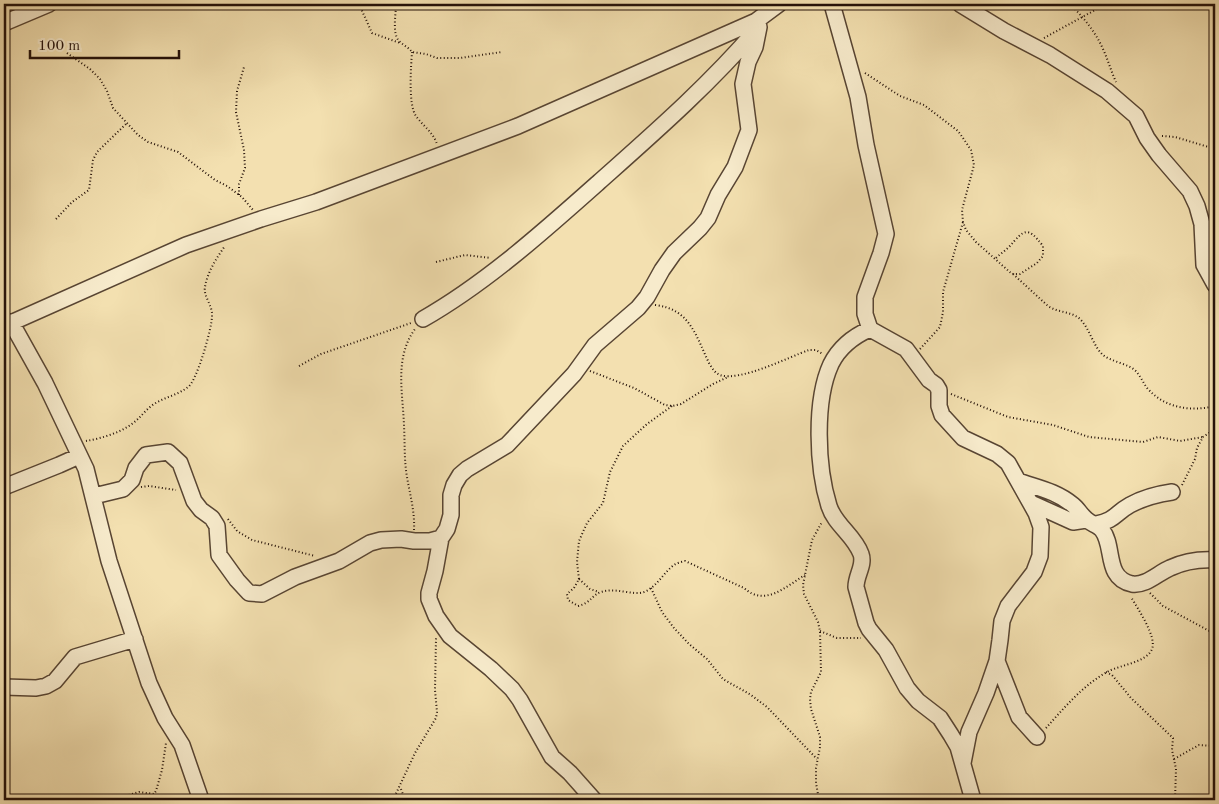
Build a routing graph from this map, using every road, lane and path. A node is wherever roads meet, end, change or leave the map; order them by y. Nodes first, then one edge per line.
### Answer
1 (50, 4) edge
2 (359, 4) edge
3 (396, 4) edge
4 (779, 4) edge
5 (832, 4) edge
6 (960, 4) edge
7 (1070, 4) edge
8 (1106, 4) edge
9 (1083, 17) junction
10 (763, 20) junction
11 (4, 23) edge
12 (400, 42) junction
13 (1031, 45) junction
14 (412, 52) junction
15 (502, 52) dead end
16 (67, 53) dead end
17 (848, 62) junction
18 (244, 68) dead end
19 (1118, 85) dead end
20 (126, 123) junction
21 (1160, 136) dead end
22 (1215, 148) edge
23 (440, 156) junction
24 (239, 195) junction
25 (56, 219) dead end
26 (261, 219) junction
27 (963, 222) junction
28 (234, 228) junction
29 (996, 258) junction
30 (506, 260) junction
31 (436, 262) dead end
32 (1012, 274) junction
33 (1215, 285) edge
34 (638, 308) junction
35 (423, 319) junction
36 (8, 324) edge
37 (870, 329) junction
38 (914, 360) junction
39 (832, 363) junction
40 (299, 366) dead end
41 (578, 368) junction
42 (731, 376) junction
43 (939, 390) junction
44 (672, 406) junction
45 (1215, 406) edge
46 (1215, 429) edge
47 (1203, 438) junction
48 (76, 450) junction
49 (1018, 481) junction
50 (4, 487) edge
51 (1172, 492) joint
52 (94, 496) junction
53 (1030, 503) junction
54 (829, 506) junction
55 (1091, 522) junction
56 (441, 538) junction
57 (414, 541) junction
58 (1215, 560) edge
59 (805, 575) junction
60 (579, 579) junction
61 (1130, 583) junction
62 (650, 588) junction
63 (599, 592) junction
64 (820, 631) junction
65 (436, 633) dead end
66 (1215, 634) edge
67 (876, 638) junction
68 (135, 640) junction
69 (997, 661) junction
70 (1106, 672) junction
71 (4, 687) edge
72 (171, 728) junction
73 (1037, 737) joint
74 (1215, 746) edge
75 (818, 759) junction
76 (1174, 759) junction
77 (963, 763) junction
78 (400, 787) junction
79 (122, 797) dead end
80 (201, 800) edge
81 (393, 800) edge
82 (405, 800) edge
83 (594, 800) edge
84 (819, 800) edge
85 (973, 800) edge
86 (1175, 800) edge

1 - 11 street
2 - 12 path
3 - 12 path
4 - 10 street
5 - 17 street
6 - 13 street
7 - 9 path
8 - 9 path
9 - 13 path
9 - 19 path
10 - 23 street
10 - 30 street
10 - 34 street
12 - 14 path
13 - 33 street
14 - 15 path
14 - 23 path
16 - 20 path
17 - 27 path
17 - 37 street
18 - 24 path
20 - 24 path
20 - 25 path
21 - 22 path
23 - 26 street
24 - 26 path
26 - 28 street
27 - 29 path
27 - 38 path
28 - 36 street
28 - 48 path
29 - 32 path
29 - 32 path
30 - 31 path
30 - 35 street
32 - 45 path
34 - 41 street
34 - 42 path
35 - 40 path
35 - 57 path
36 - 48 street
37 - 38 street
37 - 39 street
38 - 43 street
39 - 42 path
39 - 54 street
41 - 44 path
41 - 56 street
42 - 44 path
43 - 47 path
43 - 49 street
44 - 60 path
46 - 47 path
47 - 51 path
48 - 50 street
48 - 52 street
49 - 53 street
49 - 55 street
51 - 55 street
52 - 57 street
52 - 68 street
53 - 55 street
53 - 69 street
54 - 59 path
54 - 67 street
55 - 61 street
56 - 57 street
56 - 83 street
58 - 61 street
59 - 62 path
59 - 64 path
60 - 63 path
60 - 63 path
61 - 66 path
61 - 70 path
62 - 63 path
62 - 75 path
64 - 67 path
64 - 75 path
65 - 78 path
67 - 77 street
68 - 71 street
68 - 72 street
69 - 73 street
69 - 77 street
70 - 73 path
70 - 76 path
72 - 79 path
72 - 80 street
74 - 76 path
75 - 84 path
76 - 86 path
77 - 85 street
78 - 81 path
78 - 82 path

